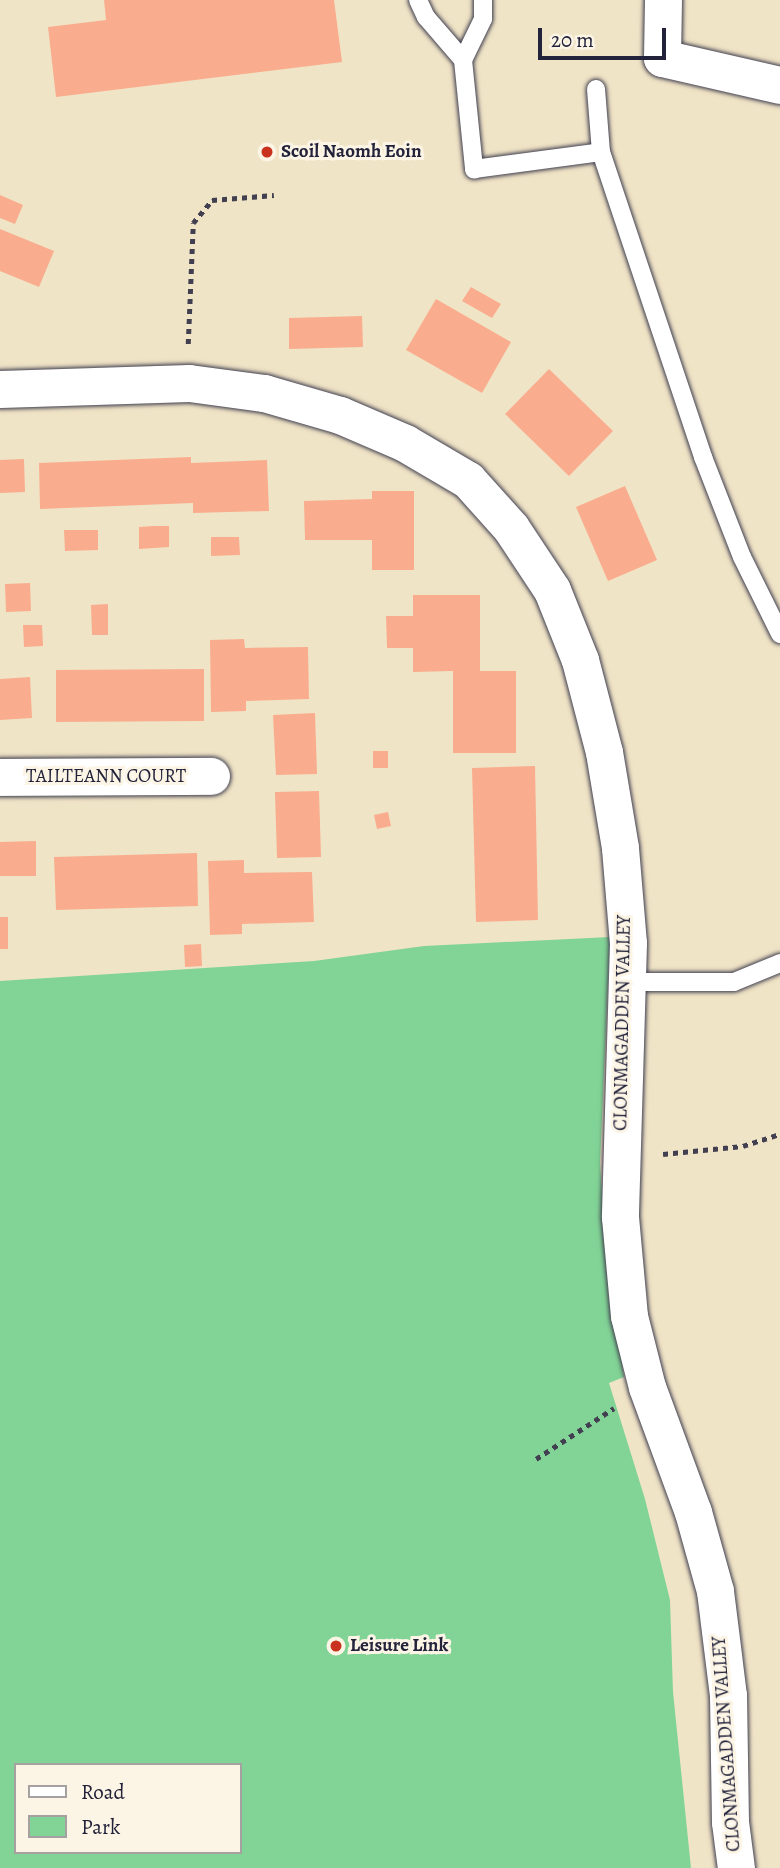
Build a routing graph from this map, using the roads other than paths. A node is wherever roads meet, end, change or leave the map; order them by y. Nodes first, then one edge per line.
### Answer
1 (418, 0) edge
2 (483, 0) edge
3 (663, 0) edge
4 (463, 60) junction
5 (780, 85) edge
6 (596, 89) dead end
7 (601, 152) junction
8 (0, 389) edge
9 (780, 634) edge
10 (211, 776) dead end
11 (0, 778) edge
12 (780, 963) edge
13 (627, 982) junction
14 (736, 1868) edge

1 - 4 lane
2 - 4 lane
3 - 5 street
4 - 7 lane
6 - 7 lane
7 - 9 lane
8 - 13 street, CLONMAGADDEN VALLEY
10 - 11 street, TAILTEANN COURT
12 - 13 lane
13 - 14 street, CLONMAGADDEN VALLEY

